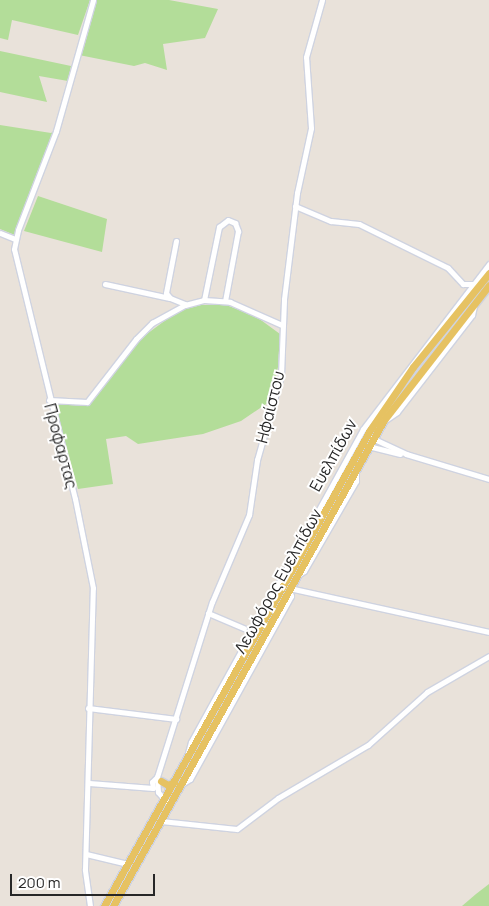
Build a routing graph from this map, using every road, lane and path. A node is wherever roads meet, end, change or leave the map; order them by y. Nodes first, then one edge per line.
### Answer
1 (93, 0) edge
2 (322, 0) edge
3 (295, 206) junction
4 (0, 233) edge
5 (15, 240) junction
6 (176, 241) dead end
7 (489, 264) edge
8 (489, 272) edge
9 (104, 284) dead end
10 (474, 284) junction
11 (488, 288) edge
12 (170, 298) junction
13 (204, 300) junction
14 (225, 301) junction
15 (186, 304) junction
16 (282, 325) junction
17 (425, 349) junction
18 (49, 400) junction
19 (370, 437) junction
20 (366, 445) junction
21 (406, 454) junction
22 (489, 479) edge
23 (336, 484) junction
24 (319, 526) junction
25 (289, 588) junction
26 (208, 613) junction
27 (244, 628) dead end
28 (489, 632) edge
29 (489, 656) edge
30 (88, 708) junction
31 (176, 719) junction
32 (159, 777) junction
33 (90, 783) junction
34 (177, 784) junction
35 (167, 800) junction
36 (161, 821) junction
37 (86, 854) junction
38 (128, 864) junction
39 (90, 906) edge
40 (104, 906) edge
41 (113, 906) edge

1 - 5 street, Προφαρτας
2 - 3 street, Ηφαίστου
3 - 10 street
3 - 16 street, Ηφαίστου
4 - 5 street
5 - 18 street, Προφαρτας
6 - 12 street
7 - 10 street, Ευελπίδων
8 - 17 main road, Λεωφόρος Ευελπίδων
9 - 12 street
10 - 17 street, Ευελπίδων
11 - 19 main road, Λεωφόρος Ευελπίδων
12 - 15 street
13 - 14 street
13 - 14 street
13 - 15 street
14 - 16 street
15 - 18 street
16 - 26 street, Ηφαίστου
17 - 19 main road, Λεωφόρος Ευελπίδων
17 - 23 street, Ευελπίδων
18 - 30 street, Προφαρτας
19 - 20 main road, Λεωφόρος Ευελπίδων
19 - 21 street
20 - 21 street
20 - 23 main road, Λεωφόρος Ευελπίδων
20 - 24 main road, Λεωφόρος Ευελπίδων
21 - 22 street
23 - 24 main road, Λεωφόρος Ευελπίδων
24 - 25 main road, Λεωφόρος Ευελπίδων
24 - 34 main road, Λεωφόρος Ευελπίδων
25 - 28 street
25 - 34 main road, Λεωφόρος Ευελπίδων
26 - 27 street
26 - 31 street, Ηφαίστου
29 - 36 street
30 - 31 street
30 - 33 street, Προφαρτας
31 - 32 street, Ηφαίστου
32 - 33 street
32 - 34 main road
32 - 35 street
33 - 37 street, Προφαρτας
34 - 35 main road, Λεωφόρος Ευελπίδων
35 - 36 main road, Λεωφόρος Ευελπίδων
35 - 38 main road, Λεωφόρος Ευελπίδων
36 - 41 main road, Λεωφόρος Ευελπίδων
37 - 38 street
37 - 39 street, Προφαρτας
38 - 40 main road, Λεωφόρος Ευελπίδων

